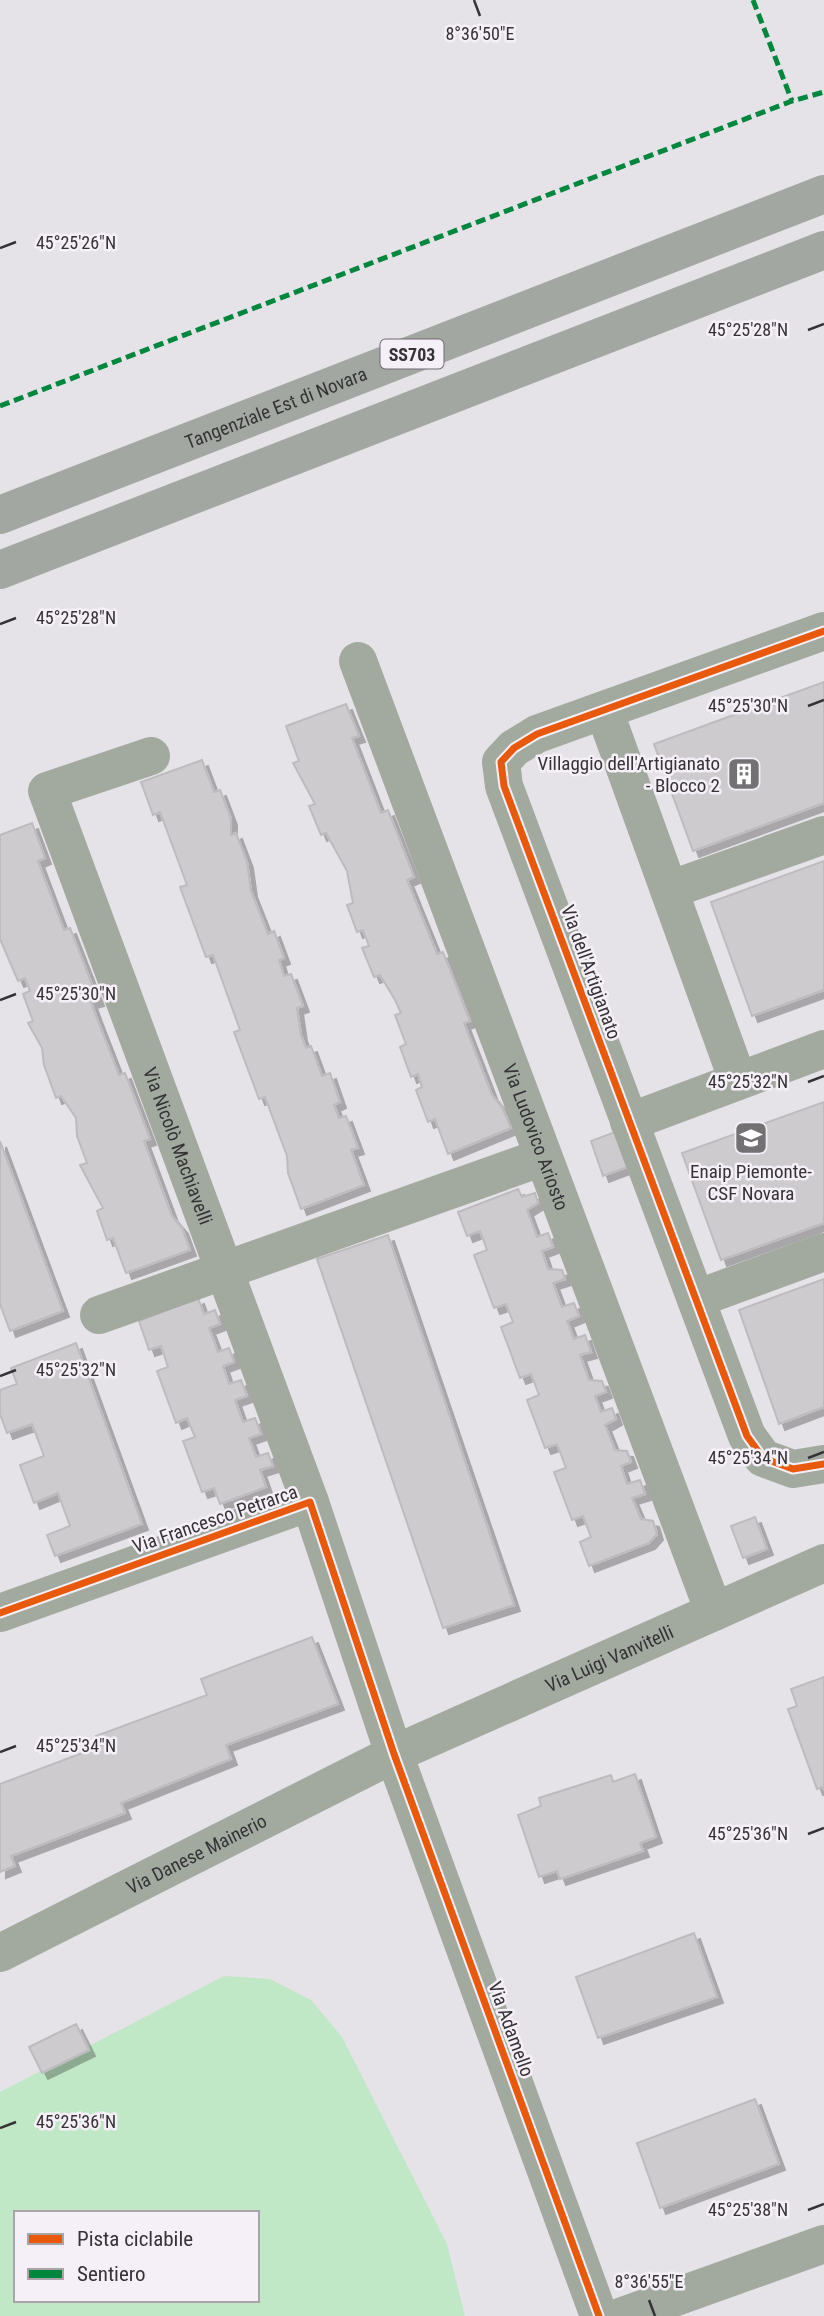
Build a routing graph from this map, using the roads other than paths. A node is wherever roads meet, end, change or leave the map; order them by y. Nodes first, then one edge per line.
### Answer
1 (824, 194) edge
2 (824, 250) edge
3 (0, 515) edge
4 (0, 570) edge
5 (824, 631) edge
6 (358, 661) dead end
7 (604, 710) junction
8 (151, 757) dead end
9 (824, 835) edge
10 (670, 890) junction
11 (824, 1049) edge
12 (738, 1081) junction
13 (629, 1122) junction
14 (544, 1157) junction
15 (824, 1252) edge
16 (225, 1271) junction
17 (696, 1299) junction
18 (99, 1315) dead end
19 (824, 1464) edge
20 (310, 1502) junction
21 (824, 1563) edge
22 (0, 1612) edge
23 (715, 1612) junction
24 (394, 1754) junction
25 (0, 1953) edge
26 (824, 2244) edge
27 (599, 2316) edge
28 (623, 2316) edge

1 - 3 highway, Tangenziale Est di Novara / SS703
2 - 4 highway, SS703
5 - 7 street, Via dell'Artigianato
6 - 14 street, Via Ludovico Ariosto
7 - 10 street
7 - 13 street, Via dell'Artigianato
8 - 16 street, Via Nicolò Machiavelli
9 - 10 street
10 - 12 street
11 - 12 street
12 - 13 street
13 - 17 street, Via dell'Artigianato
14 - 16 street
14 - 23 street, Via Ludovico Ariosto
15 - 17 street
16 - 18 street
16 - 20 street, Via Nicolò Machiavelli
17 - 19 street, Via dell'Artigianato
20 - 22 street, Via Francesco Petrarca
20 - 24 street, Via Francesco Petrarca
21 - 23 street, Via Luigi Vanvitelli
23 - 24 street, Via Luigi Vanvitelli
24 - 25 street, Via Danese Mainerio
24 - 27 street, Via Adamello
26 - 28 street

